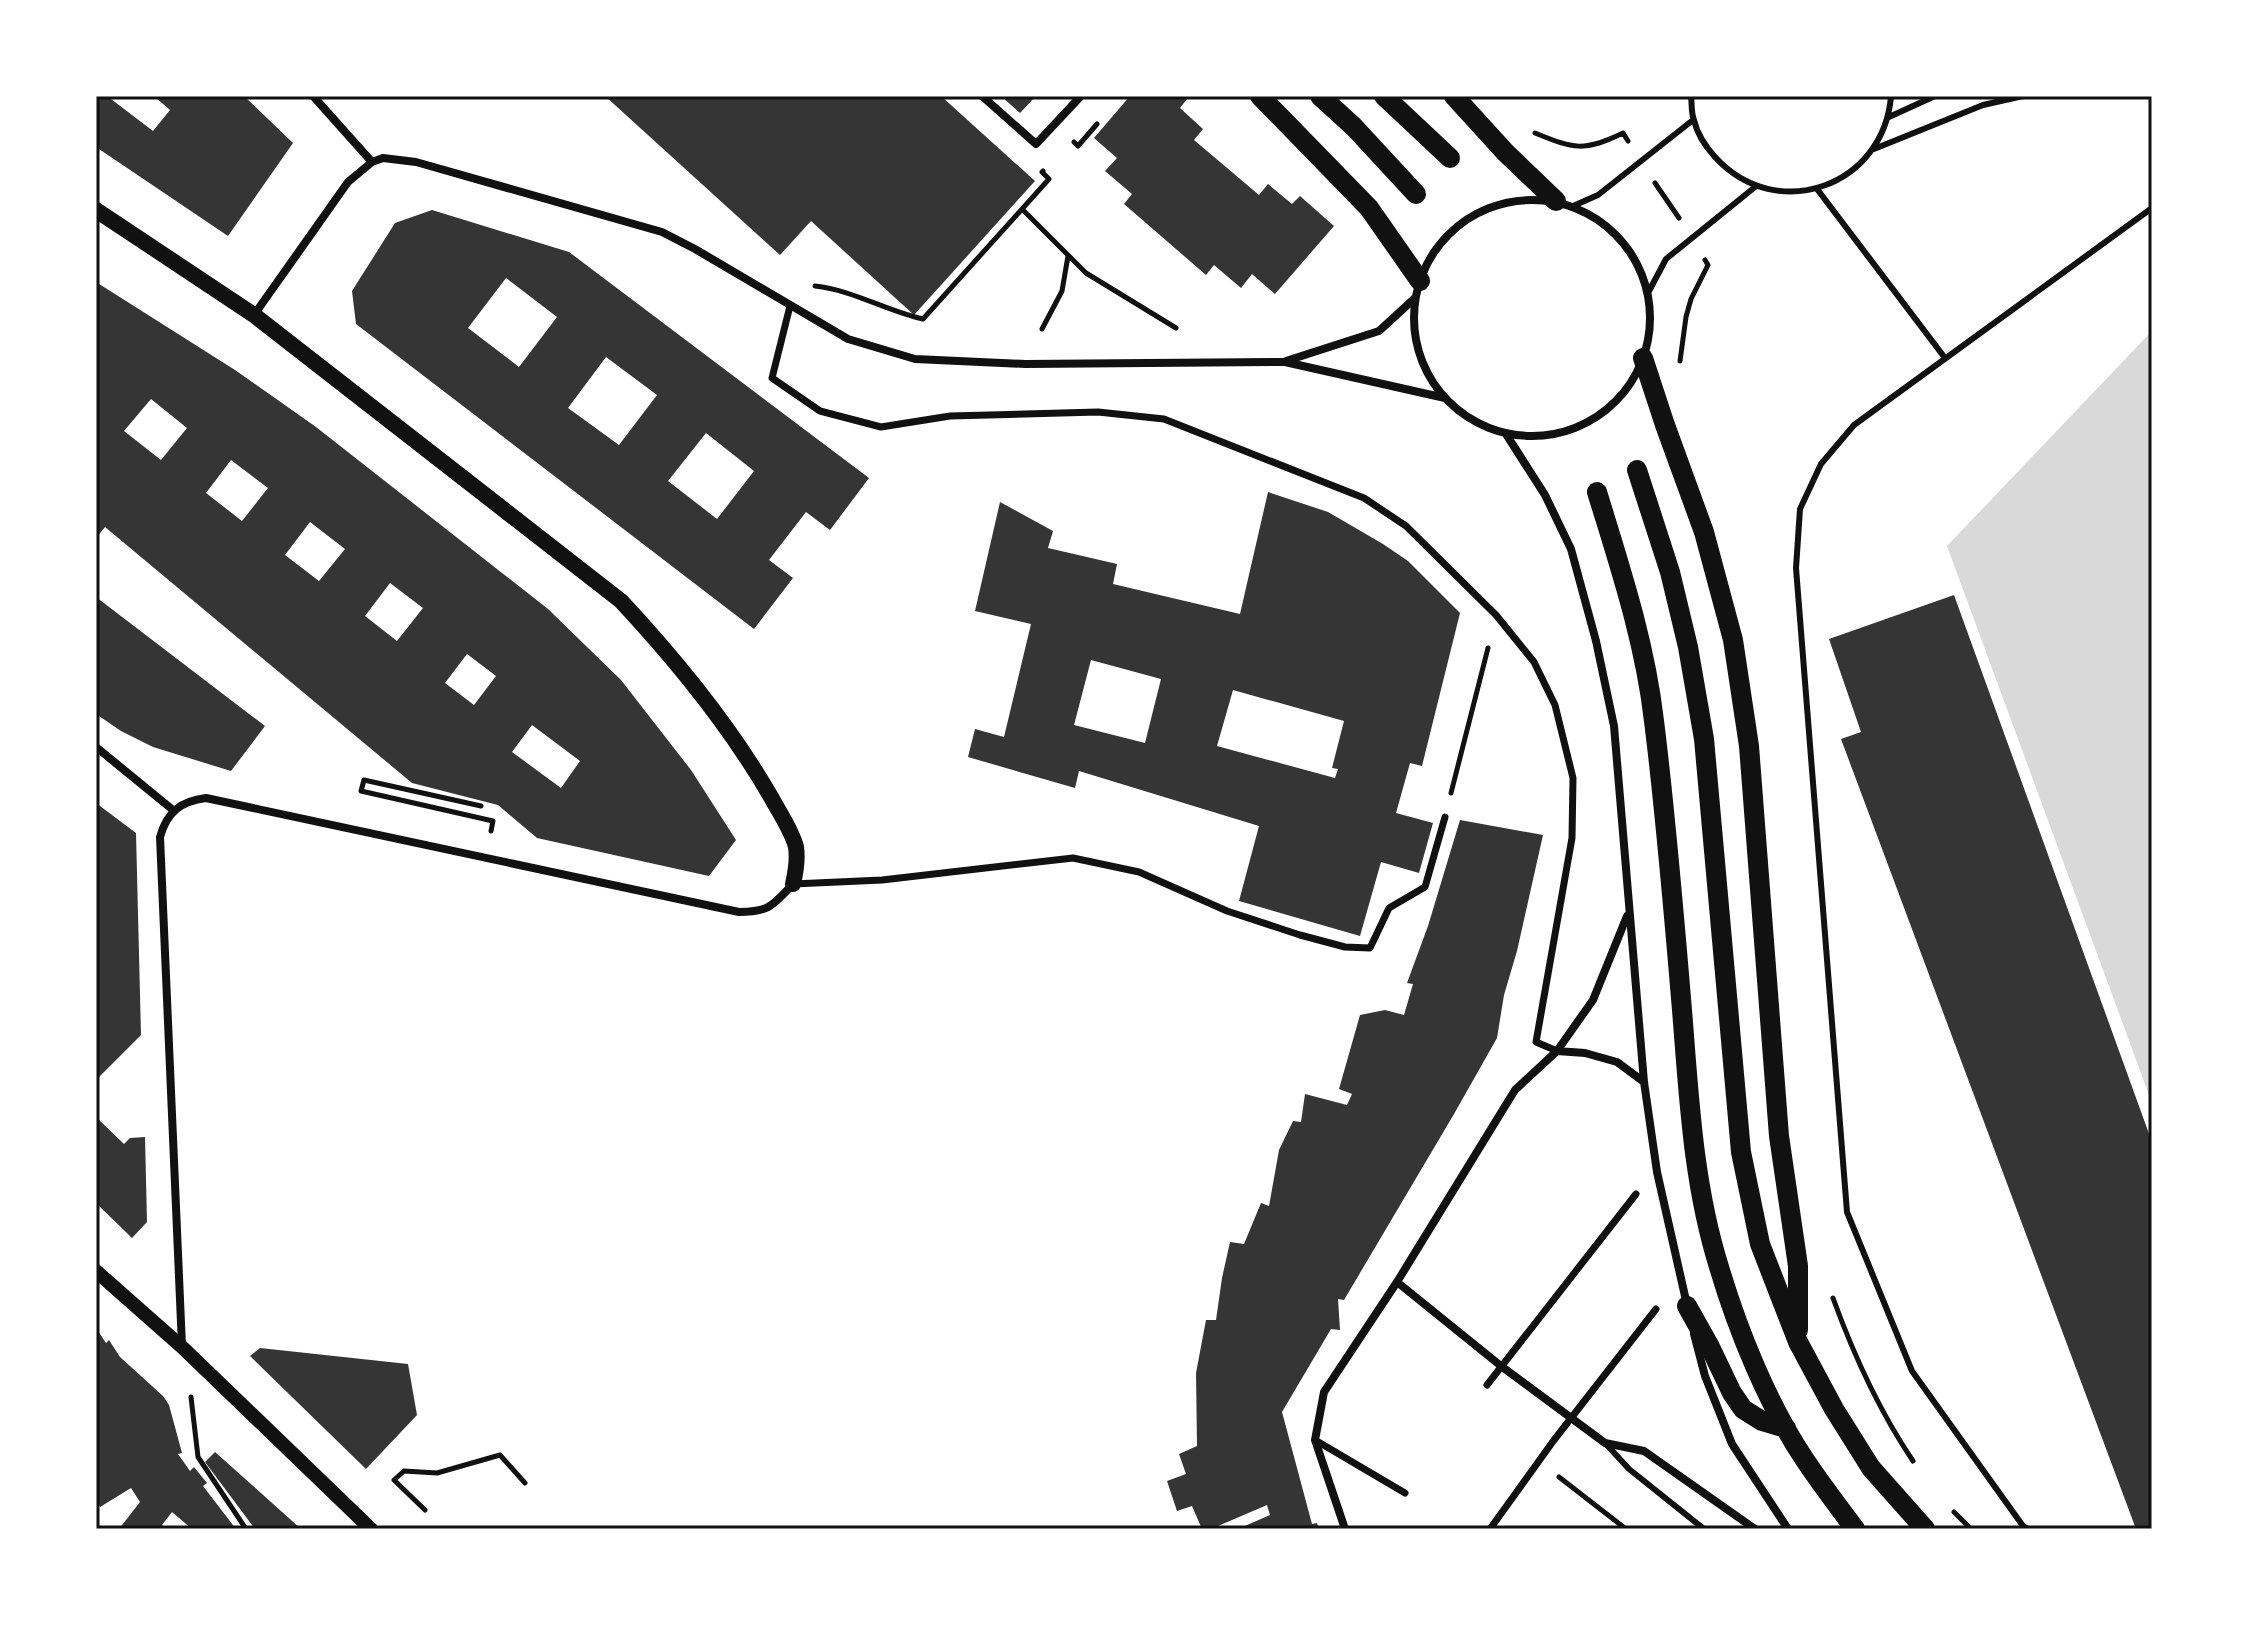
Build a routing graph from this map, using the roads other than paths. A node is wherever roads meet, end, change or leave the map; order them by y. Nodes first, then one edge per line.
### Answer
1 (313, 96) edge
2 (982, 96) edge
3 (1081, 96) edge
4 (1260, 96) edge
5 (1320, 96) edge
6 (1384, 96) edge
7 (1454, 96) edge
8 (1691, 96) edge
9 (1891, 96) edge
10 (1935, 96) edge
11 (2023, 96) edge
12 (1889, 117) junction
13 (1693, 120) junction
14 (1874, 149) junction
15 (1450, 158) dead end
16 (372, 162) junction
17 (1755, 187) junction
18 (1817, 189) junction
19 (1416, 194) dead end
20 (1564, 204) junction
21 (2152, 208) edge
22 (96, 210) edge
23 (1418, 289) junction
24 (1648, 293) junction
25 (790, 306) junction
26 (254, 315) junction
27 (1643, 358) junction
28 (1945, 358) junction
29 (1285, 362) junction
30 (1445, 398) junction
31 (1506, 434) junction
32 (1637, 470) dead end
33 (1597, 492) dead end
34 (96, 747) edge
35 (173, 810) junction
36 (1445, 817) road end
37 (793, 884) junction
38 (1628, 912) junction
39 (1557, 1051) junction
40 (1644, 1082) junction
41 (1636, 1194) dead end
42 (96, 1271) edge
43 (1397, 1282) junction
44 (1687, 1306) junction
45 (1656, 1309) dead end
46 (1798, 1342) junction
47 (182, 1347) junction
48 (1501, 1366) junction
49 (1487, 1385) dead end
50 (1571, 1418) junction
51 (1786, 1428) junction
52 (1315, 1440) junction
53 (1605, 1443) junction
54 (1405, 1493) dead end
55 (371, 1529) edge
56 (1345, 1529) edge
57 (1490, 1529) edge
58 (1704, 1529) edge
59 (1755, 1529) edge
60 (1788, 1529) edge
61 (1855, 1529) edge
62 (1925, 1529) edge
63 (2028, 1529) edge

1 - 16 street
2 - 3 street
4 - 23 main road
5 - 19 main road
6 - 15 main road
7 - 20 main road
8 - 13 lane
9 - 12 lane
10 - 12 lane
11 - 14 lane
12 - 14 lane
13 - 17 lane
13 - 20 lane
14 - 18 lane
16 - 25 street
16 - 26 street
17 - 18 lane
17 - 24 lane
18 - 28 lane
20 - 23 street
20 - 24 street
21 - 28 lane
22 - 26 main road
23 - 29 street
23 - 30 street
24 - 27 street
25 - 29 street
25 - 39 street
26 - 37 main road
27 - 31 street
27 - 46 main road
28 - 63 lane
29 - 30 street
30 - 31 street
31 - 38 street
32 - 46 main road
33 - 51 main road
34 - 35 street
35 - 37 street
35 - 47 street
36 - 37 street
38 - 39 street
38 - 40 street
39 - 40 street
39 - 43 street
40 - 44 street
41 - 48 street
42 - 47 street
43 - 48 street
43 - 52 street
44 - 51 main road
44 - 60 street
45 - 50 street
46 - 62 main road
47 - 55 street
48 - 49 street
48 - 50 street
50 - 53 street
50 - 57 street
51 - 61 main road
52 - 54 street
52 - 56 street
53 - 58 lane
53 - 59 street

